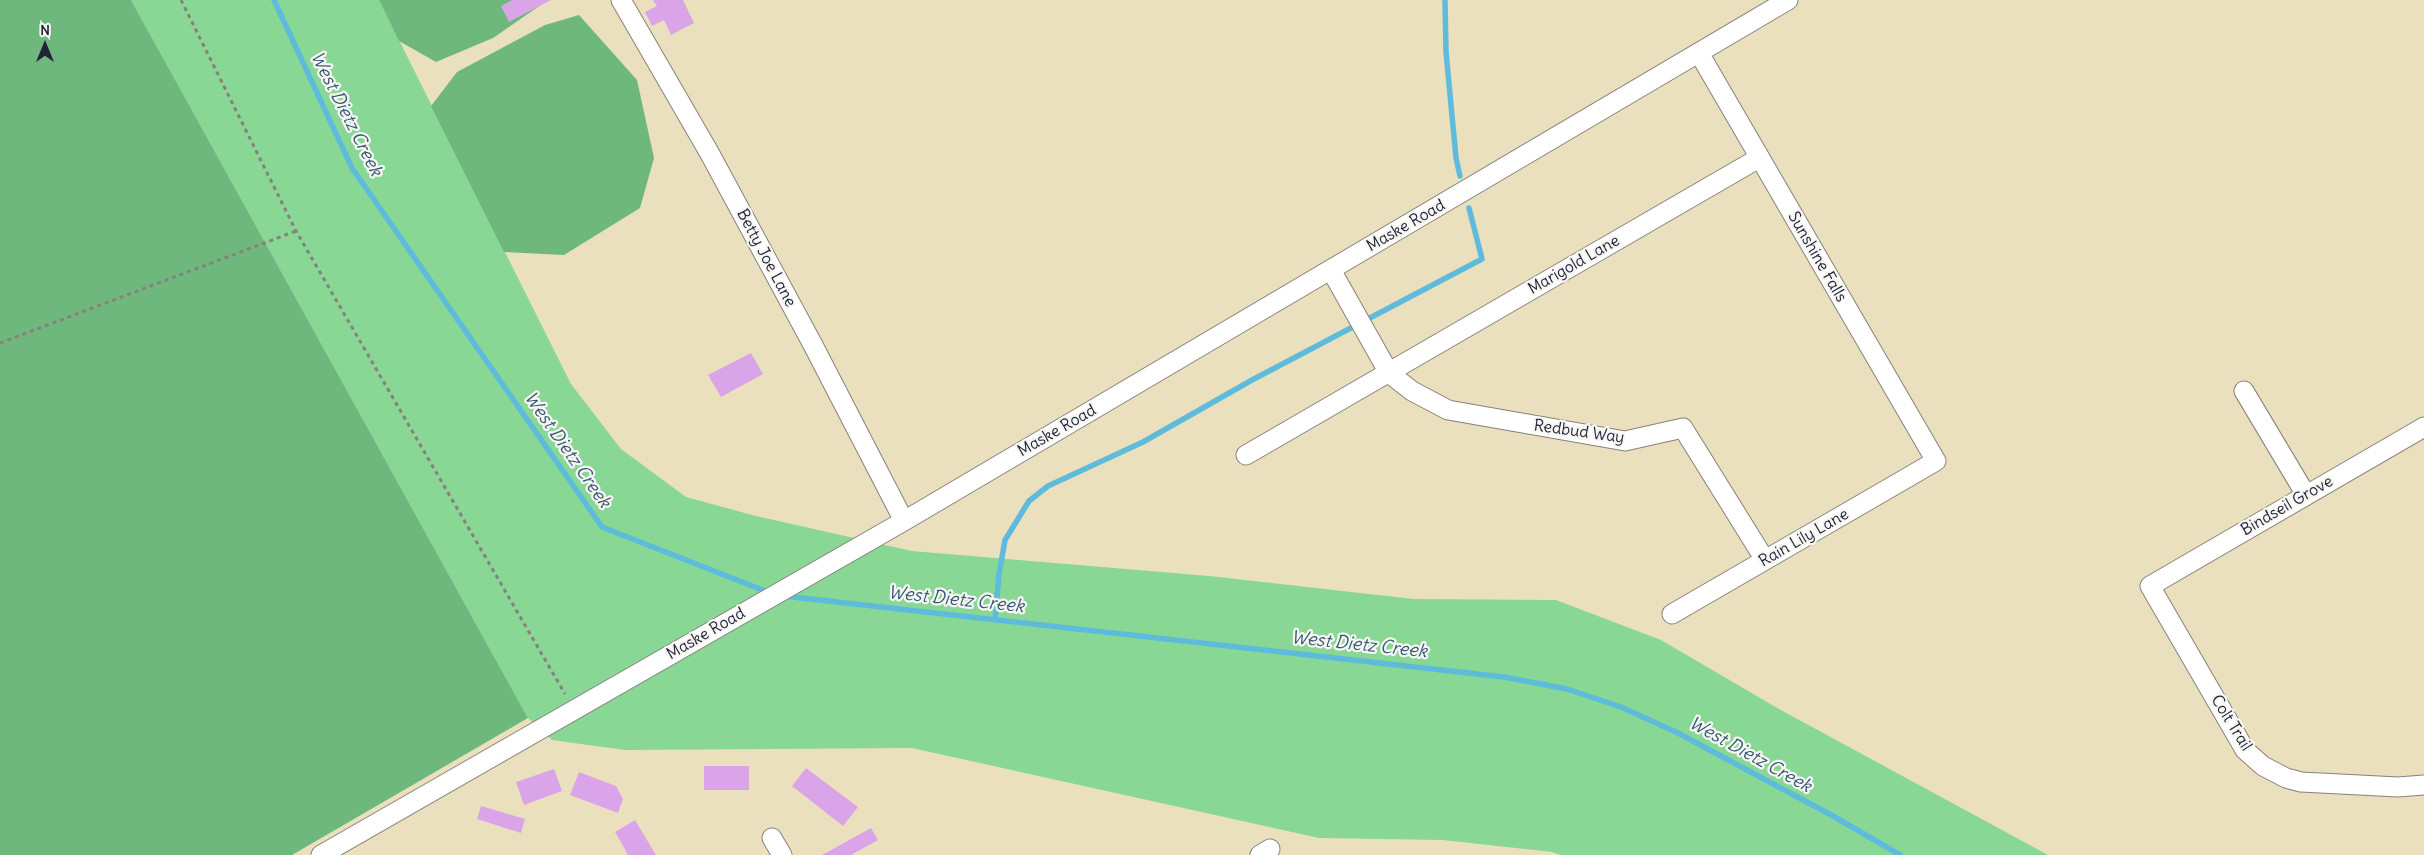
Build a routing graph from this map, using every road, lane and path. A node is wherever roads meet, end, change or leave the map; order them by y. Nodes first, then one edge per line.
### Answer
1 (181, 0) edge
2 (621, 0) edge
3 (1788, 0) edge
4 (1699, 53) junction
5 (1759, 158) junction
6 (296, 230) junction
7 (1331, 270) junction
8 (0, 344) edge
9 (1389, 373) junction
10 (2244, 391) dead end
11 (2424, 426) edge
12 (1246, 455) dead end
13 (1936, 461) joint
14 (2306, 495) junction
15 (904, 521) junction
16 (1766, 560) junction
17 (2150, 586) joint
18 (1672, 614) dead end
19 (574, 710) junction
20 (2424, 785) edge
21 (772, 838) dead end
22 (321, 855) edge
23 (782, 855) edge

1 - 6 path
2 - 15 street, Betty Joe Lane
3 - 4 street, Maske Road
4 - 5 street, Sunshine Falls
4 - 7 street, Maske Road
5 - 9 street, Marigold Lane
5 - 13 street, Sunshine Falls
6 - 8 path
6 - 19 path
7 - 9 street
7 - 15 street, Maske Road
9 - 12 street, Marigold Lane
9 - 16 street, Redbud Way
10 - 14 street
11 - 14 street, Bindseil Grove
13 - 16 street, Rain Lily Lane
14 - 17 street, Bindseil Grove
15 - 19 street, Maske Road
16 - 18 street, Rain Lily Lane
17 - 20 street, Colt Trail
19 - 22 street, Maske Road
21 - 23 street

